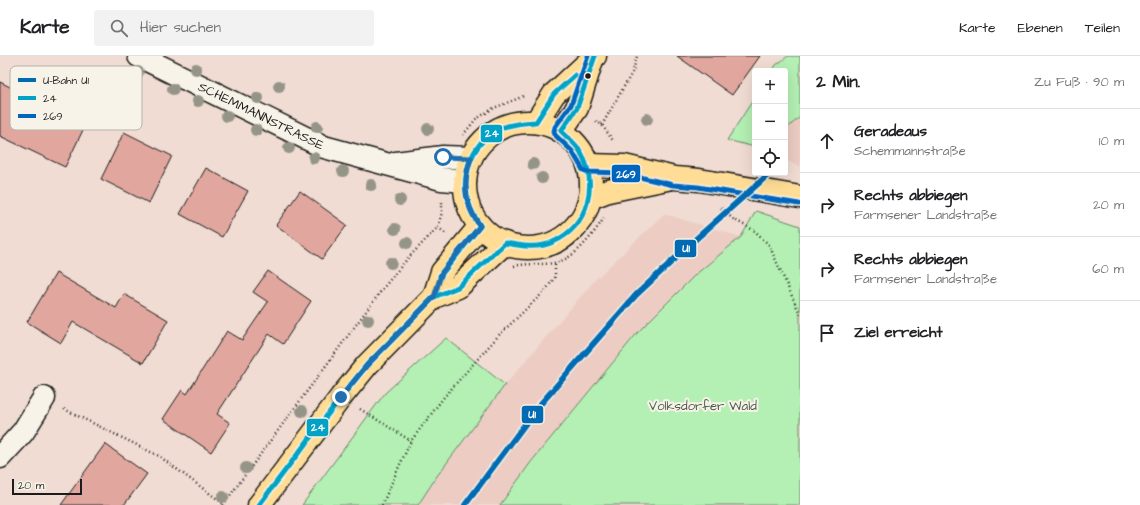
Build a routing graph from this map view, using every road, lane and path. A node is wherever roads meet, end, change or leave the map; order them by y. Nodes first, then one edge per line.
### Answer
1 (140, 56) edge
2 (637, 56) edge
3 (594, 57) edge
4 (554, 94) junction
5 (577, 108) junction
6 (536, 122) junction
7 (602, 125) junction
8 (561, 131) junction
9 (461, 138) dead end
10 (618, 147) dead end
11 (471, 158) junction
12 (388, 164) junction
13 (588, 165) junction
14 (674, 178) junction
15 (465, 180) junction
16 (699, 180) junction
17 (443, 194) dead end
18 (800, 197) edge
19 (590, 198) junction
20 (480, 226) junction
21 (505, 243) junction
22 (555, 262) dead end
23 (434, 297) junction
24 (800, 314) edge
25 (341, 397) junction
26 (44, 398) joint
27 (411, 441) junction
28 (0, 457) edge
29 (224, 504) edge
30 (259, 505) edge
31 (382, 505) edge

1 - 12 street, SCHEMMANNSTRASSE
2 - 7 path
3 - 4 main road
3 - 5 main road
4 - 6 main road
4 - 9 path
5 - 7 path
5 - 8 main road
6 - 8 main road
6 - 11 main road
7 - 10 path
8 - 13 main road
11 - 12 street, SCHEMMANNSTRASSE
11 - 15 main road
12 - 15 street, SCHEMMANNSTRASSE
13 - 14 main road
13 - 19 main road
14 - 16 main road
14 - 19 main road
15 - 20 main road
16 - 18 main road
16 - 24 path
17 - 29 path
19 - 21 main road
20 - 21 main road
20 - 23 main road
21 - 23 main road
22 - 27 path
23 - 25 main road
25 - 27 path
25 - 30 main road
26 - 28 street
26 - 29 path
27 - 31 path

